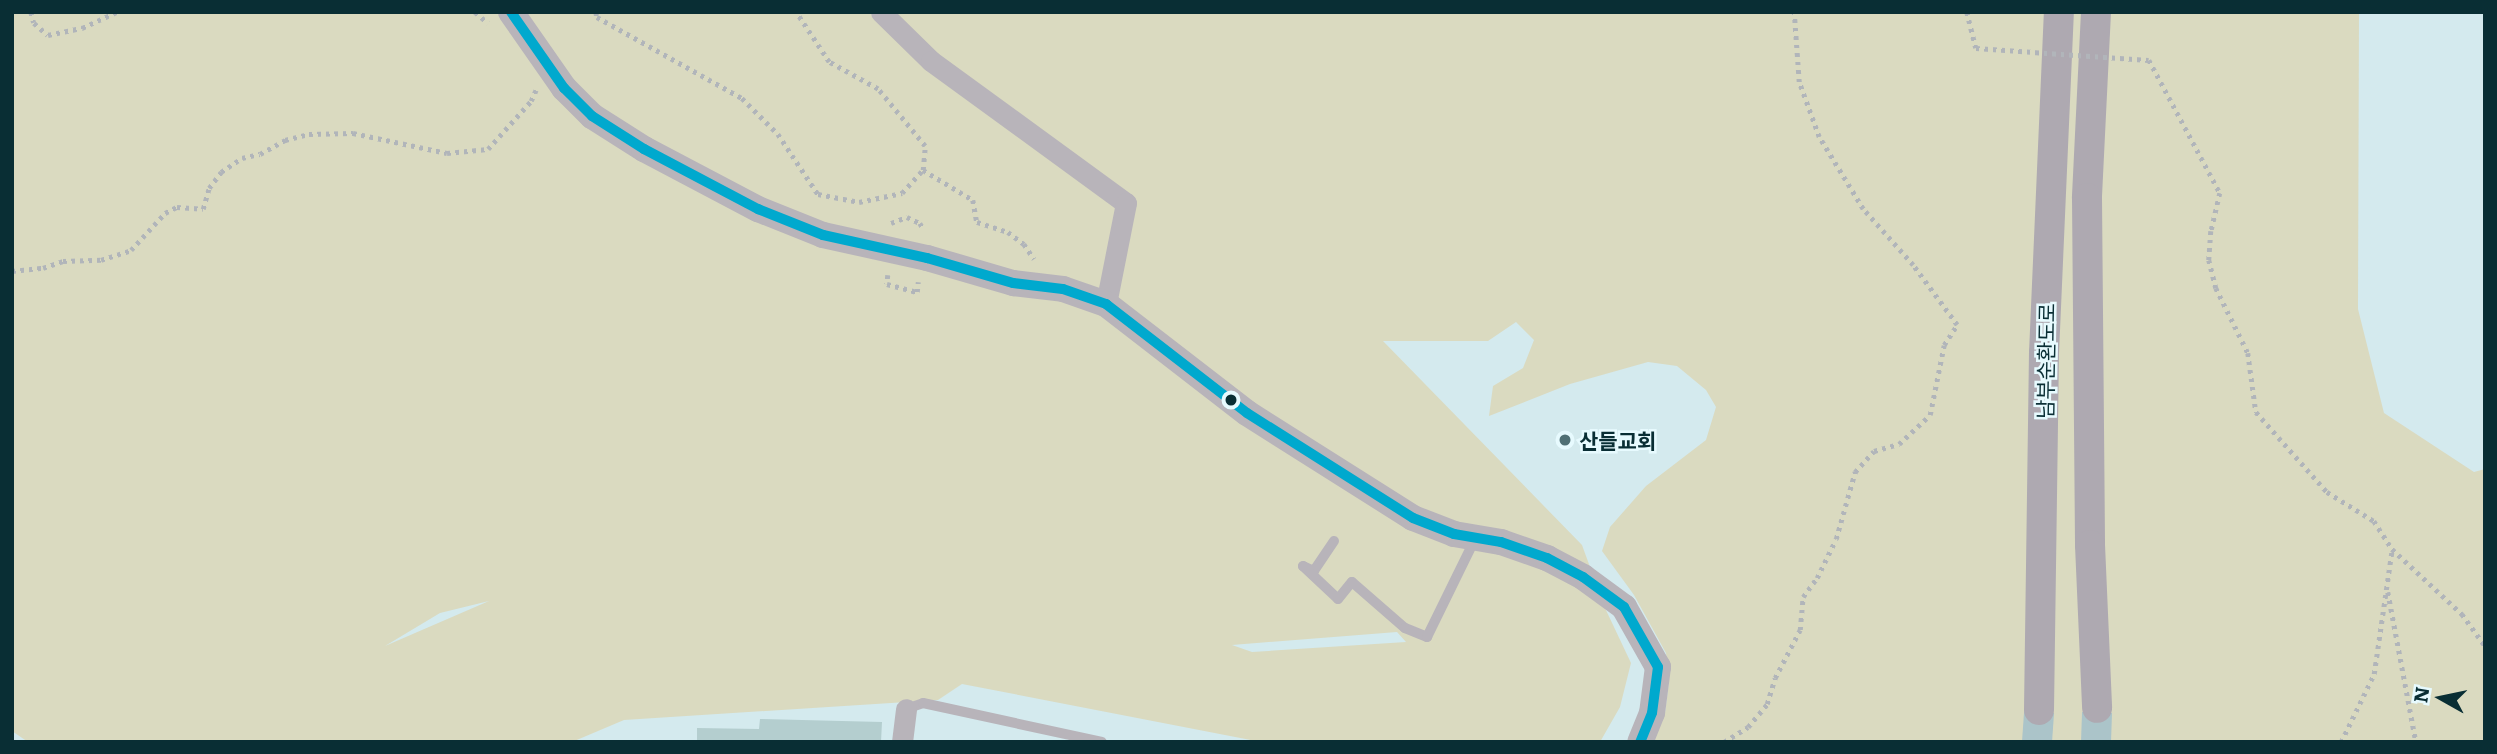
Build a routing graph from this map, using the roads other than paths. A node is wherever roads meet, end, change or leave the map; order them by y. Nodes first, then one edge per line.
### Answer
1 (510, 12) edge
2 (881, 12) edge
3 (2059, 12) edge
4 (2096, 12) edge
5 (1107, 304) junction
6 (1476, 537) junction
7 (1334, 541) dead end
8 (2097, 708) tunnel mouth
9 (906, 709) joint
10 (2039, 710) tunnel mouth
11 (902, 742) edge
12 (1102, 742) edge
13 (1640, 742) edge

1 - 5 street
2 - 5 street
3 - 10 main road, 남부순환도로
4 - 8 main road, 남부순환도로
5 - 6 street
6 - 7 lane
6 - 13 street
9 - 11 street
9 - 12 lane

